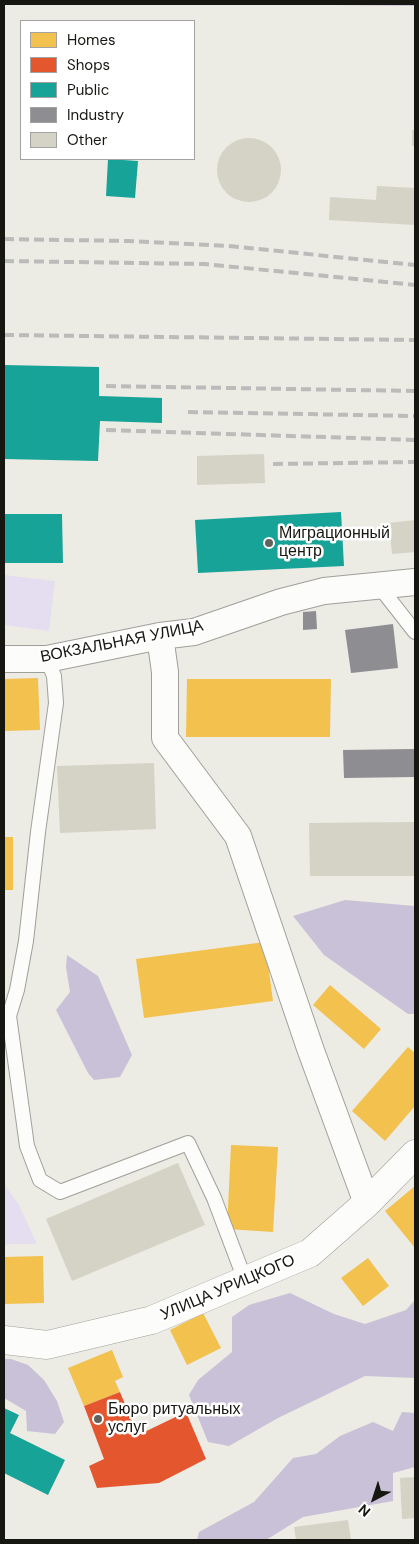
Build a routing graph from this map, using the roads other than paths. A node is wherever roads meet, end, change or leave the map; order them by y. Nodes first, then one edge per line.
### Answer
1 (415, 582) edge
2 (379, 586) junction
3 (415, 632) edge
4 (160, 636) junction
5 (4, 659) edge
6 (47, 659) junction
7 (415, 1154) edge
8 (367, 1203) junction
9 (245, 1280) junction
10 (4, 1340) edge

1 - 2 street, ВОКЗАЛЬНАЯ УЛИЦА
2 - 3 lane
2 - 4 street, ВОКЗАЛЬНАЯ УЛИЦА
4 - 6 street, ВОКЗАЛЬНАЯ УЛИЦА
4 - 8 street
5 - 6 street, ВОКЗАЛЬНАЯ УЛИЦА
6 - 9 lane
7 - 8 street, УЛИЦА УРИЦКОГО
8 - 9 street, УЛИЦА УРИЦКОГО
9 - 10 street, УЛИЦА УРИЦКОГО

